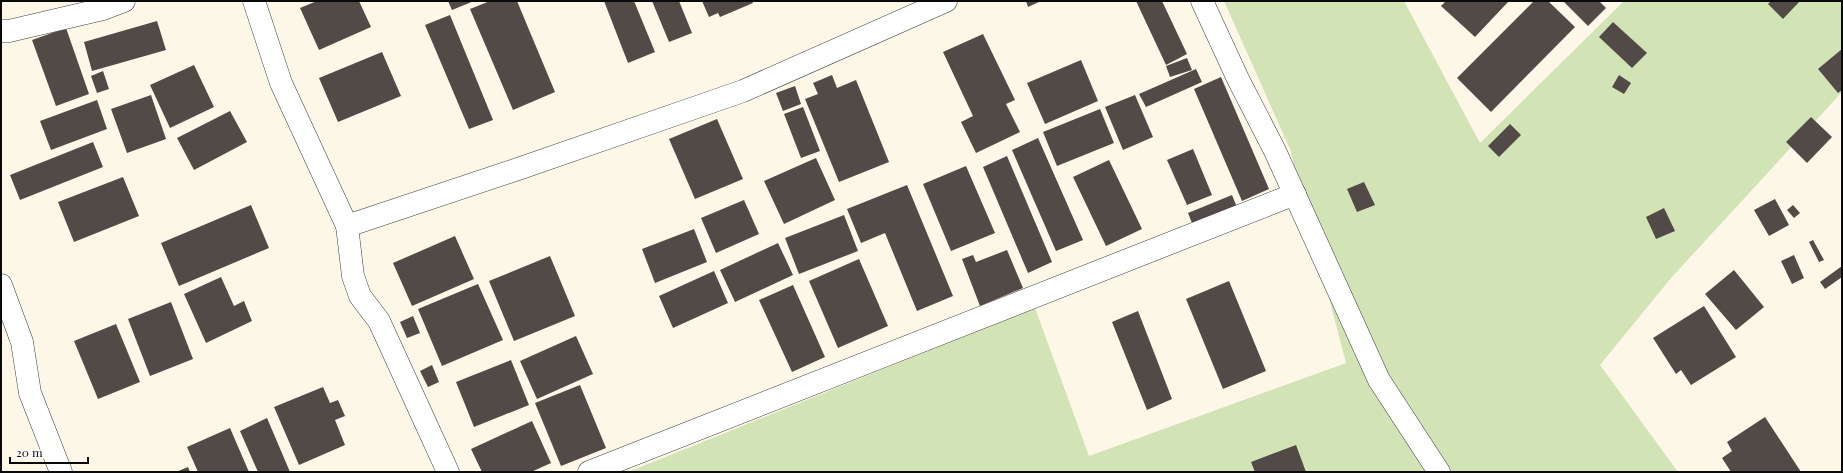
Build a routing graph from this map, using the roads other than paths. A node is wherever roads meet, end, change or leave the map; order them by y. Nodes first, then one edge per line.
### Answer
1 (124, 1) edge
2 (946, 1) edge
3 (1202, 1) edge
4 (249, 3) edge
5 (1, 31) edge
6 (1295, 194) junction
7 (348, 226) junction
8 (1, 285) edge
9 (61, 472) edge
10 (448, 472) edge
11 (589, 472) edge
12 (1439, 472) edge

1 - 5 street
2 - 7 street
3 - 6 street
4 - 7 street
6 - 11 street
6 - 12 street
7 - 10 street
8 - 9 street

